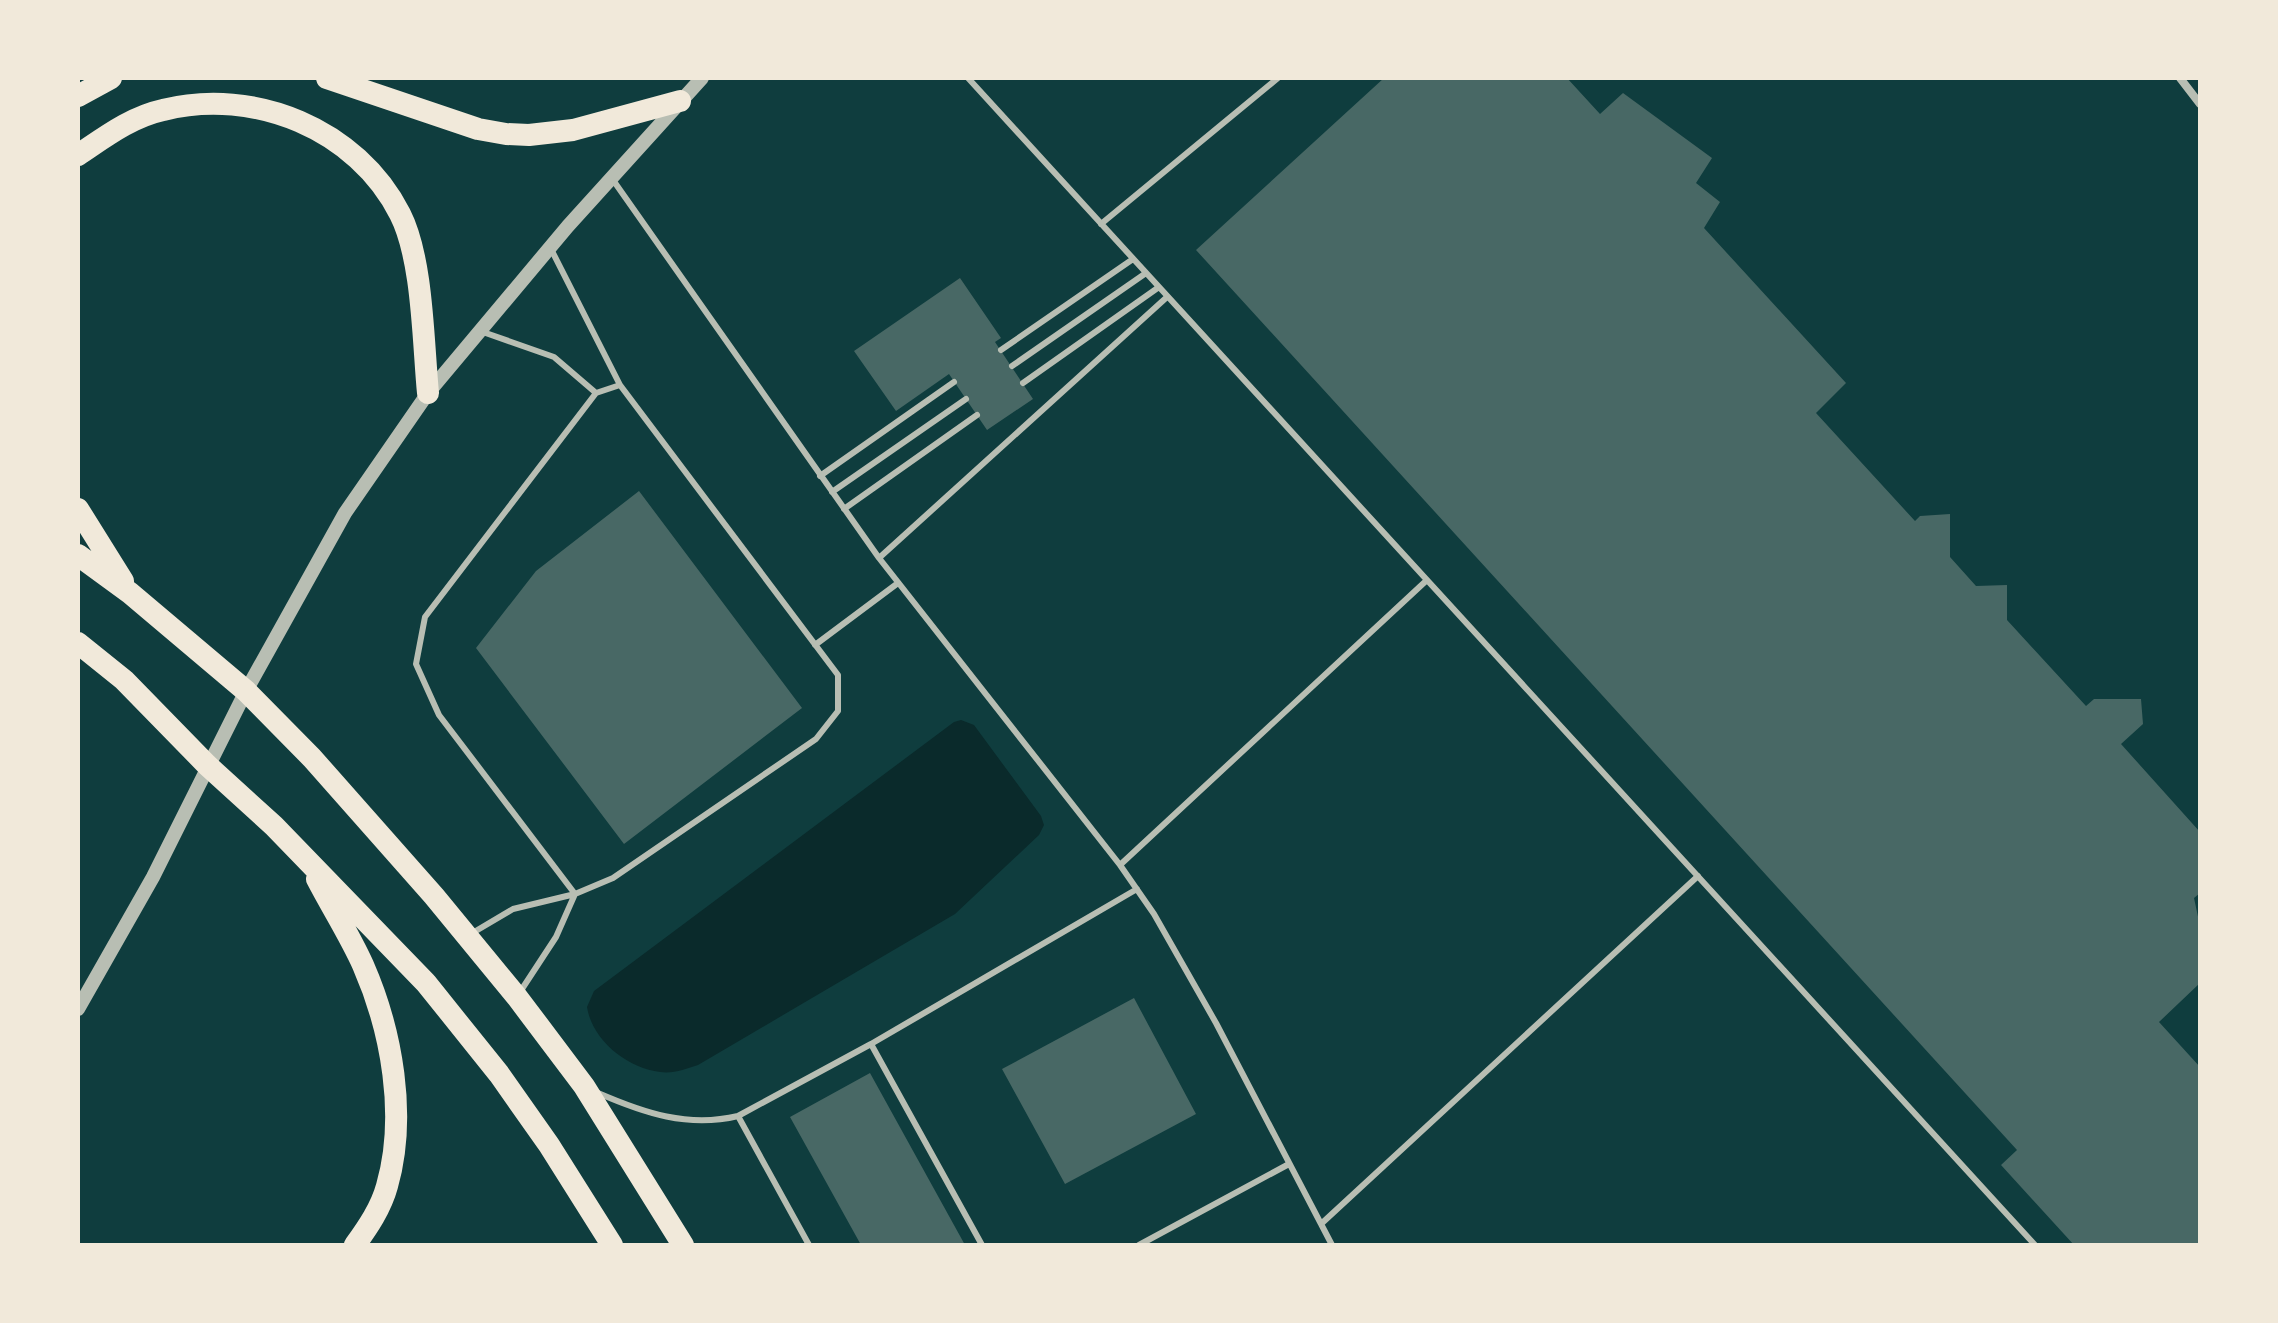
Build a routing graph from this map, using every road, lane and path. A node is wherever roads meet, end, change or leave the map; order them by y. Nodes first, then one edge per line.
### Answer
1 (111, 78) edge
2 (327, 78) edge
3 (702, 78) edge
4 (968, 78) edge
5 (1278, 78) edge
6 (2180, 78) edge
7 (78, 96) edge
8 (680, 101) junction
9 (2200, 104) edge
10 (78, 155) edge
11 (611, 177) junction
12 (1101, 224) junction
13 (550, 247) junction
14 (1133, 259) junction
15 (1146, 273) junction
16 (1159, 287) junction
17 (1167, 297) junction
18 (480, 331) junction
19 (1001, 350) dead end
20 (1012, 366) dead end
21 (954, 382) dead end
22 (1023, 383) dead end
23 (620, 385) junction
24 (428, 393) junction
25 (596, 393) junction
26 (966, 399) dead end
27 (977, 415) dead end
28 (820, 476) junction
29 (832, 492) junction
30 (78, 509) edge
31 (844, 509) junction
32 (78, 555) edge
33 (879, 558) junction
34 (1427, 580) junction
35 (898, 583) junction
36 (130, 593) junction
37 (78, 643) edge
38 (815, 645) junction
39 (246, 691) junction
40 (207, 765) junction
41 (305, 857) junction
42 (1120, 865) junction
43 (1698, 876) junction
44 (1137, 889) junction
45 (575, 894) junction
46 (467, 936) junction
47 (517, 997) junction
48 (78, 1009) edge
49 (871, 1044) junction
50 (584, 1086) junction
51 (738, 1116) junction
52 (1289, 1164) junction
53 (1321, 1224) junction
54 (355, 1245) edge
55 (612, 1245) edge
56 (683, 1245) edge
57 (809, 1245) edge
58 (982, 1245) edge
59 (1139, 1245) edge
60 (1332, 1245) edge
61 (2035, 1245) edge

1 - 7 highway
2 - 8 highway
3 - 8 street
4 - 12 lane
5 - 12 lane
6 - 9 street
8 - 11 street
10 - 24 highway
11 - 13 street
11 - 28 lane
12 - 14 lane
13 - 18 street
13 - 23 lane
14 - 15 lane
14 - 19 lane
15 - 16 lane
15 - 20 lane
16 - 17 lane
16 - 22 lane
17 - 33 lane
17 - 34 lane
18 - 24 street
18 - 25 lane
21 - 28 lane
23 - 25 lane
23 - 38 lane
24 - 39 street
25 - 45 lane
26 - 29 lane
27 - 31 lane
28 - 29 lane
29 - 31 lane
30 - 36 highway
31 - 33 lane
32 - 36 highway
33 - 35 lane
34 - 42 lane
34 - 43 lane
35 - 38 lane
35 - 42 lane
36 - 39 highway
37 - 40 highway
38 - 45 lane
39 - 40 street
39 - 46 highway
40 - 41 highway
40 - 48 street
41 - 54 highway
41 - 55 highway
42 - 44 lane
43 - 53 lane
43 - 61 lane
44 - 49 lane
44 - 52 lane
45 - 46 lane
45 - 47 lane
46 - 47 highway
47 - 50 highway
49 - 51 lane
49 - 58 lane
50 - 51 lane
50 - 56 highway
51 - 57 lane
52 - 53 lane
52 - 59 lane
53 - 60 lane

